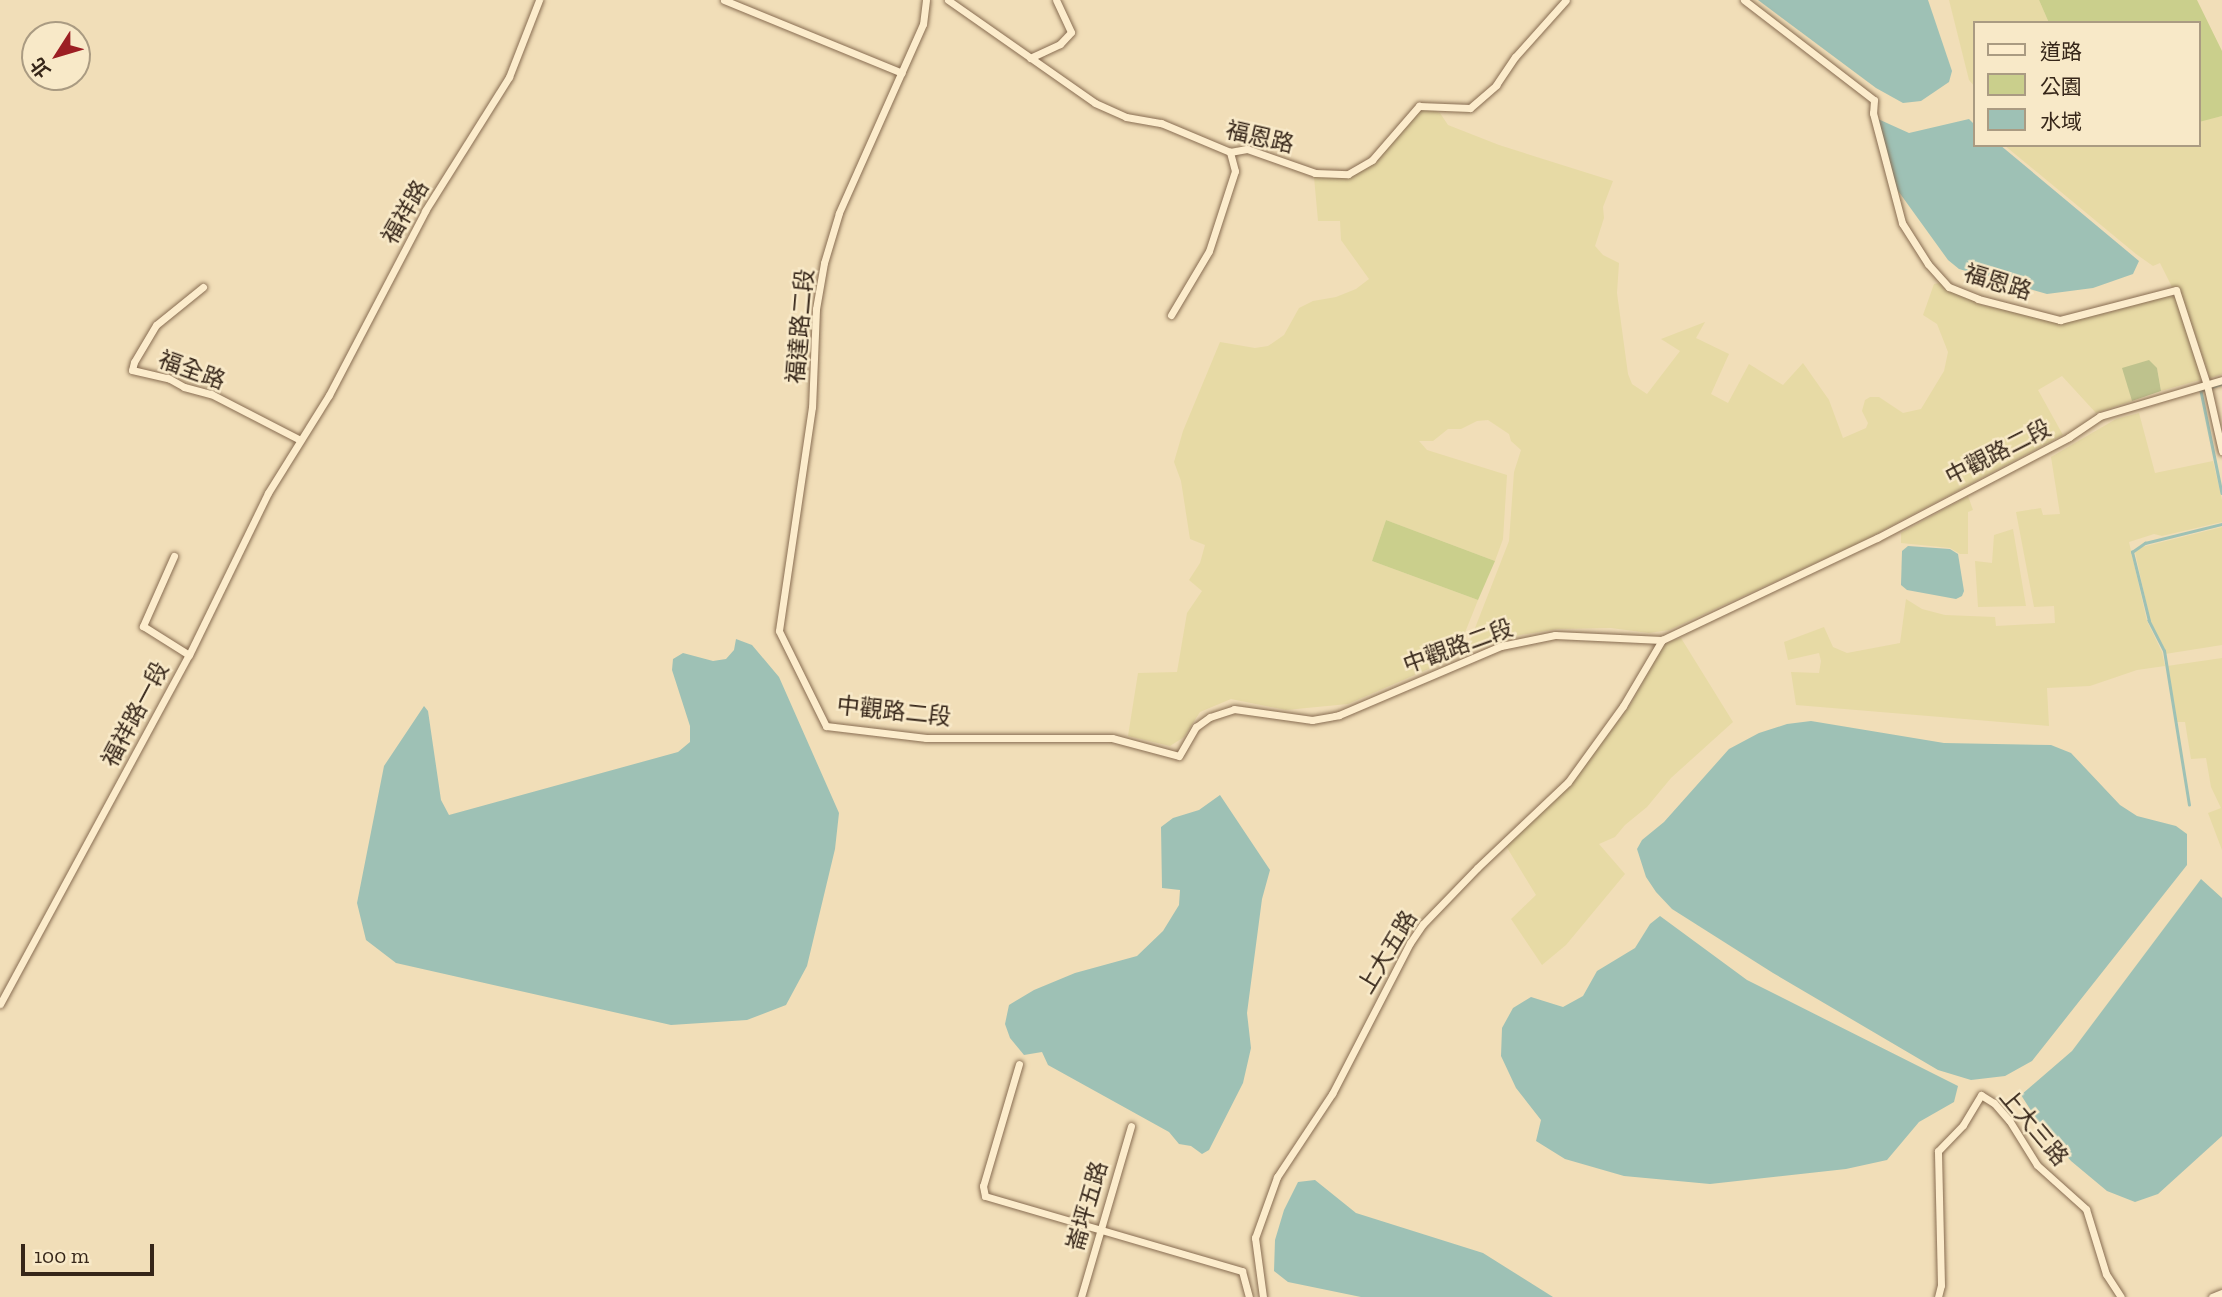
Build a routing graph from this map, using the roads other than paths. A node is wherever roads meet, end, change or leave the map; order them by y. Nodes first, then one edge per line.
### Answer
1 (538, 0) edge
2 (724, 0) edge
3 (926, 0) edge
4 (948, 0) edge
5 (1056, 0) edge
6 (1566, 0) edge
7 (1744, 0) edge
8 (1030, 58) junction
9 (902, 73) junction
10 (1230, 152) junction
11 (203, 287) dead end
12 (1171, 316) dead end
13 (2222, 380) edge
14 (2207, 385) junction
15 (300, 440) junction
16 (2222, 451) edge
17 (174, 556) dead end
18 (779, 631) joint
19 (1662, 640) junction
20 (188, 655) junction
21 (0, 1004) edge
22 (1019, 1064) dead end
23 (1131, 1126) dead end
24 (1100, 1228) junction
25 (1259, 1275) junction
26 (1248, 1287) junction
27 (2222, 1293) edge
28 (1081, 1297) edge
29 (1249, 1297) edge
30 (1263, 1297) edge
31 (1938, 1297) edge
32 (2121, 1297) edge
33 (2213, 1297) edge

1 - 15 street, 福祥路
2 - 9 street
3 - 9 street, 福達路二段
4 - 8 street, 福恩路
5 - 8 street
6 - 10 street, 福恩路
7 - 14 street, 福恩路
8 - 10 street, 福恩路
9 - 18 street, 福達路二段
10 - 12 street
11 - 15 street, 福全路
13 - 14 street, 中觀路二段
14 - 16 street
14 - 19 street, 中觀路二段
15 - 20 street, 福祥路一段
17 - 20 street
18 - 19 street, 中觀路二段
19 - 25 street, 上大五路
20 - 21 street, 福祥路一段
22 - 24 street
23 - 24 street, 崙坪五路
24 - 26 street
24 - 28 street, 崙坪五路
25 - 26 street
25 - 30 street, 上大五路
26 - 29 street
27 - 33 street
31 - 32 street, 上大三路

